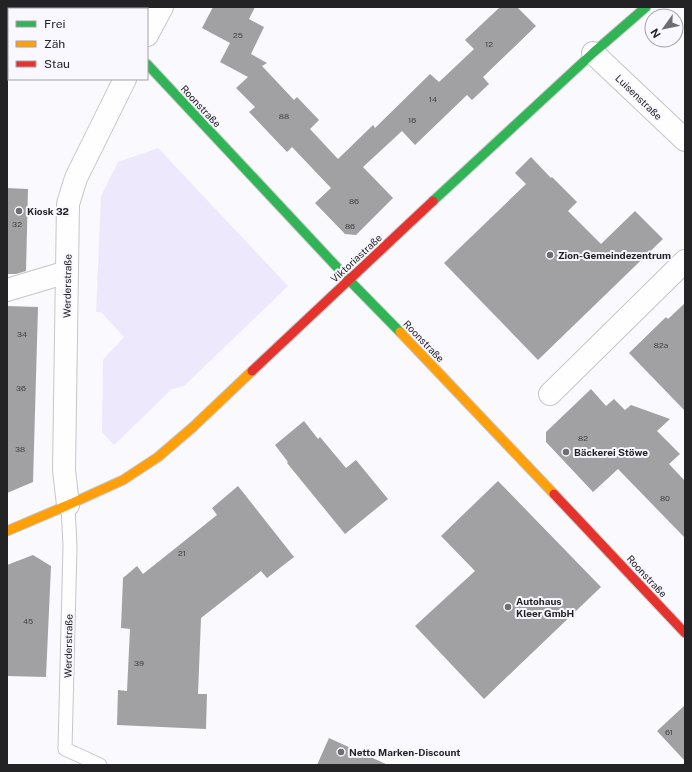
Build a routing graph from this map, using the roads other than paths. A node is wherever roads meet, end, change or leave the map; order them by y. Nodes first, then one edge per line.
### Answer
1 (162, 7) edge
2 (646, 7) edge
3 (148, 33) edge
4 (593, 53) junction
5 (148, 65) edge
6 (125, 80) edge
7 (685, 140) edge
8 (685, 261) edge
9 (67, 272) junction
10 (349, 280) junction
11 (7, 290) edge
12 (550, 394) dead end
13 (68, 505) junction
14 (7, 531) edge
15 (685, 633) edge
16 (100, 765) edge

1 - 3 street
2 - 4 street, Viktoriastraße
4 - 7 street, Luisenstraße
4 - 10 street, Viktoriastraße
5 - 10 street, Roonstraße
6 - 9 street, Werderstraße
8 - 12 street
9 - 11 street
9 - 13 street, Werderstraße
10 - 13 street, Viktoriastraße
10 - 15 street, Roonstraße
13 - 14 street
13 - 16 lane, Werderstraße

